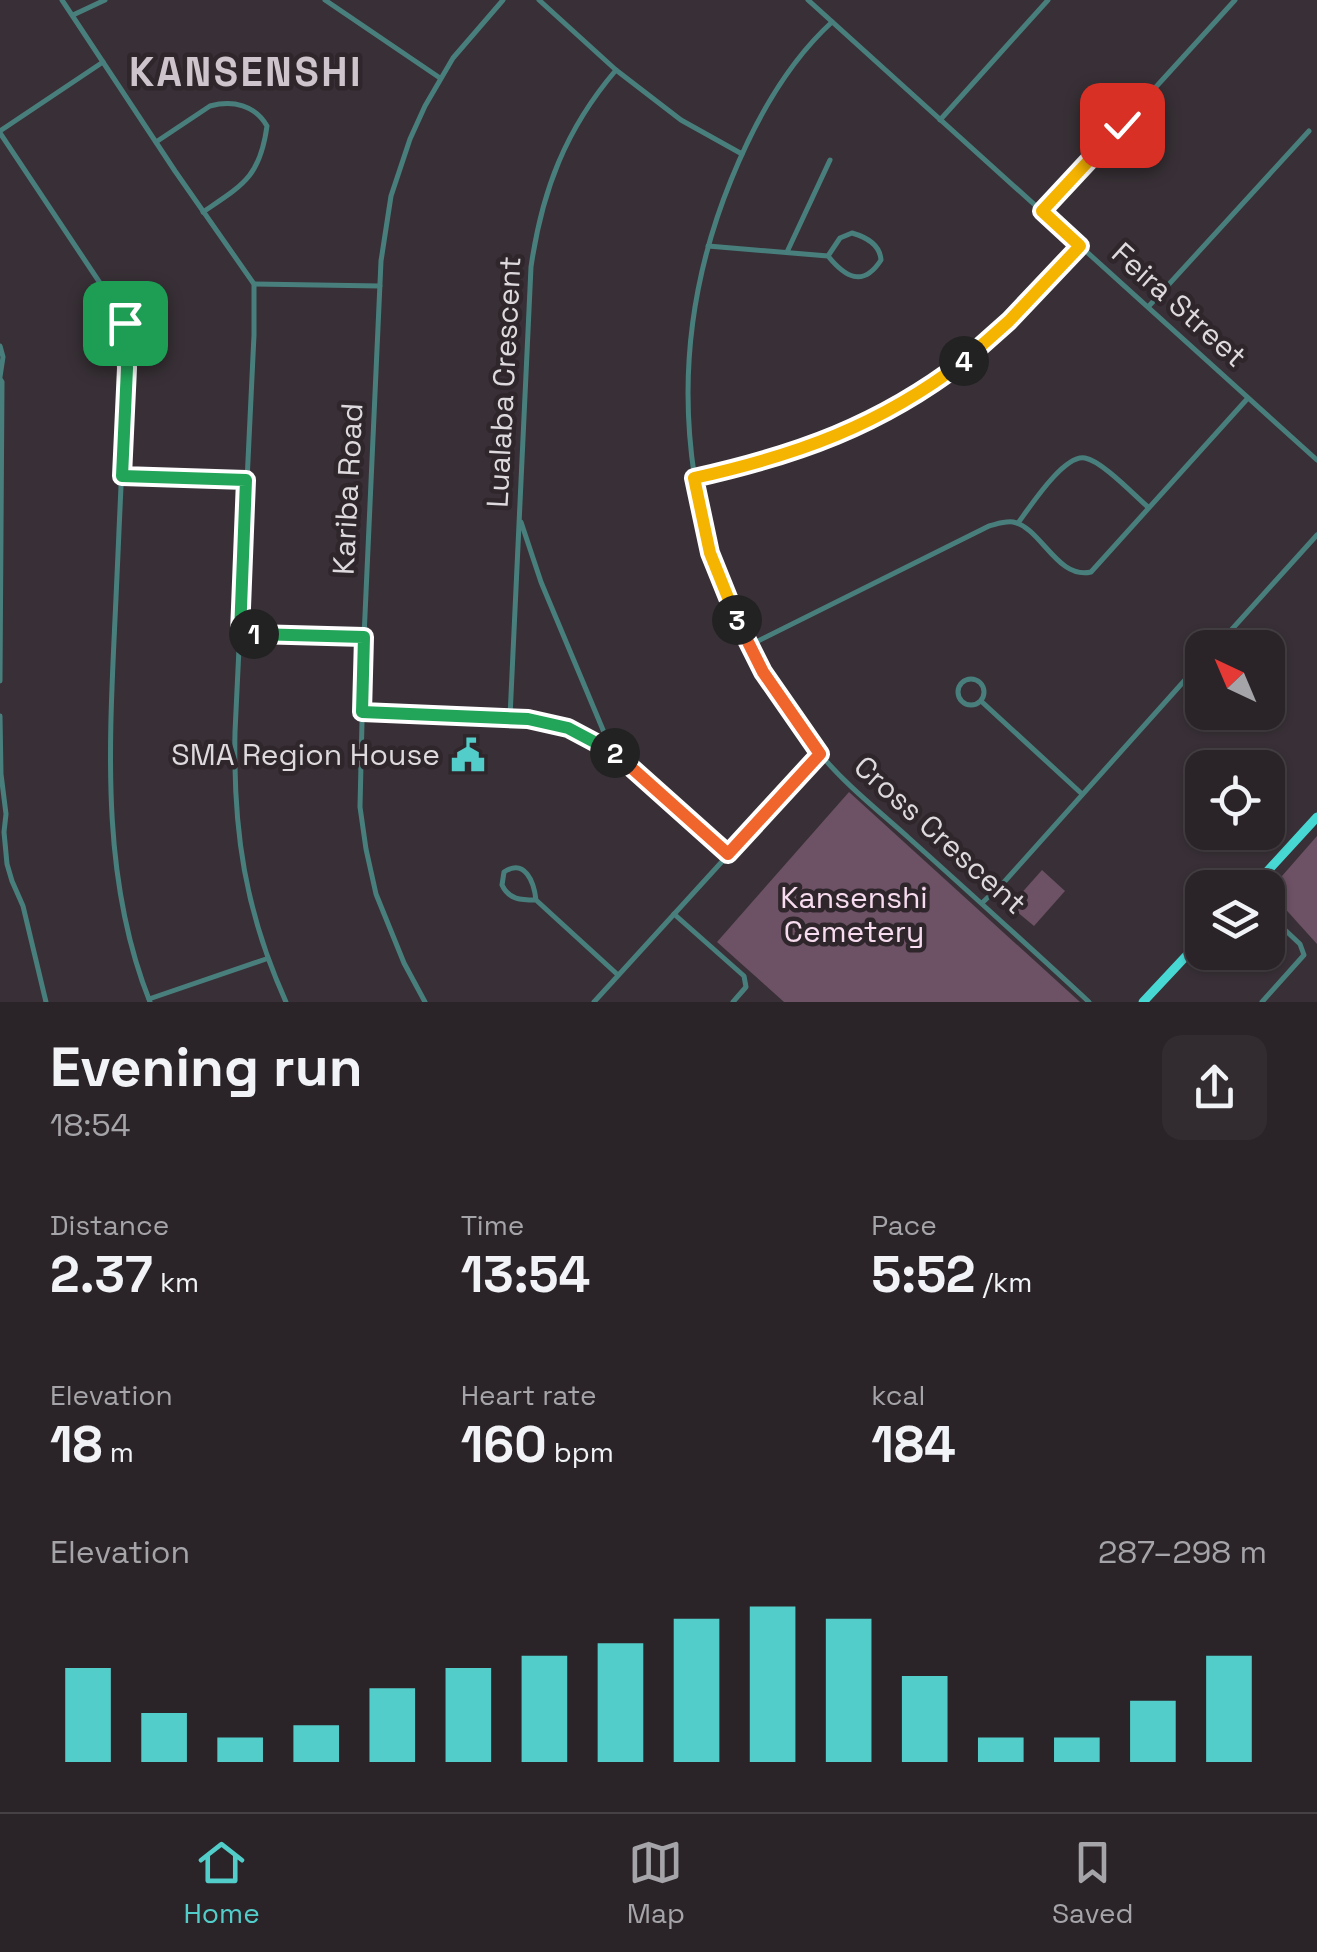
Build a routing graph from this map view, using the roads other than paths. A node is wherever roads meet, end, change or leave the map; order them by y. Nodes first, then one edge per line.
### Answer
1 (62, 0) edge
2 (106, 0) edge
3 (325, 0) edge
4 (504, 0) edge
5 (539, 0) edge
6 (808, 0) edge
7 (1048, 0) edge
8 (1235, 0) edge
9 (73, 15) junction
10 (832, 22) junction
11 (104, 62) junction
12 (616, 70) junction
13 (440, 78) junction
14 (940, 120) junction
15 (1309, 131) dead end
16 (0, 132) edge
17 (156, 142) junction
18 (742, 154) junction
19 (830, 160) dead end
20 (1042, 211) junction
21 (203, 212) junction
22 (707, 246) junction
23 (1080, 246) junction
24 (787, 252) junction
25 (828, 256) junction
26 (254, 284) junction
27 (380, 286) junction
28 (1149, 306) junction
29 (0, 346) edge
30 (0, 378) edge
31 (1248, 398) junction
32 (1317, 460) edge
33 (122, 476) junction
34 (694, 478) junction
35 (246, 480) junction
36 (1148, 507) junction
37 (519, 515) junction
38 (1018, 523) junction
39 (1317, 535) edge
40 (531, 554) junction
41 (517, 555) junction
42 (1231, 630) edge
43 (240, 633) junction
44 (364, 637) junction
45 (748, 646) junction
46 (1, 657) edge
47 (0, 681) edge
48 (1185, 681) edge
49 (981, 701) junction
50 (362, 712) junction
51 (0, 716) edge
52 (510, 717) junction
53 (611, 749) junction
54 (820, 754) junction
55 (1083, 794) junction
56 (1317, 817) edge
57 (728, 854) junction
58 (1268, 870) edge
59 (536, 900) junction
60 (982, 903) junction
61 (674, 914) junction
62 (1285, 930) edge
63 (1185, 957) edge
64 (266, 958) junction
65 (618, 975) junction
66 (150, 1001) edge
67 (46, 1002) edge
68 (286, 1002) edge
69 (426, 1002) edge
70 (594, 1002) edge
71 (733, 1002) edge
72 (1090, 1002) edge
73 (1144, 1002) edge
74 (1262, 1002) edge

1 - 9 street
2 - 9 street
3 - 13 street
4 - 13 street, Kariba Road
5 - 12 street
6 - 10 street, Feira Street
7 - 14 street
8 - 20 street
9 - 11 street
10 - 14 street, Feira Street
10 - 18 street, Cross Crescent
11 - 16 street
11 - 17 street
12 - 18 street
12 - 37 street, Lualaba Crescent
13 - 27 street, Kariba Road
14 - 20 street, Feira Street
15 - 28 street
16 - 33 street
17 - 21 street
17 - 21 street
18 - 22 street, Cross Crescent
19 - 24 street
20 - 23 street, Feira Street
21 - 26 street
22 - 24 street
22 - 34 street, Cross Crescent
23 - 28 street, Feira Street
23 - 34 street
24 - 25 street
25 - 25 street
26 - 27 street
26 - 35 street
27 - 44 street, Kariba Road
28 - 31 street, Feira Street
29 - 30 street
30 - 46 street
31 - 32 street, Feira Street
31 - 36 street
33 - 35 street
33 - 66 street
34 - 45 street, Cross Crescent
35 - 43 street
36 - 38 street
36 - 38 street
37 - 40 street
37 - 41 street, Lualaba Crescent
38 - 45 street
39 - 42 street
40 - 41 street
40 - 53 street
41 - 52 street, Lualaba Crescent
43 - 44 street
43 - 64 street
44 - 50 street, Kariba Road
45 - 54 street, Cross Crescent
46 - 47 street
48 - 55 street
49 - 49 street
49 - 55 street
50 - 52 street
50 - 69 street, Kariba Road
51 - 67 street
52 - 53 street
53 - 57 street
54 - 57 street
54 - 60 street, Cross Crescent
55 - 60 street
56 - 58 highway
57 - 61 street
59 - 59 street
59 - 65 street
60 - 72 street, Cross Crescent
61 - 65 street
61 - 71 street
62 - 74 street
63 - 73 highway
64 - 66 street
64 - 68 street
65 - 70 street

